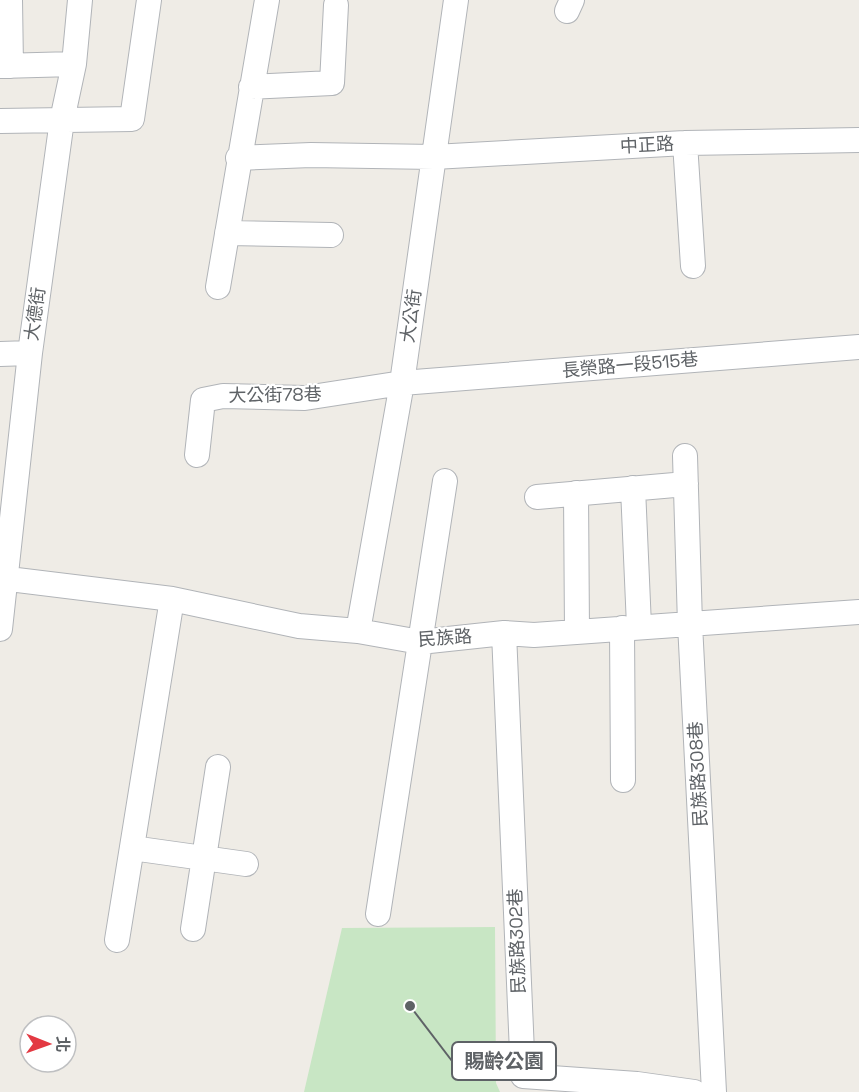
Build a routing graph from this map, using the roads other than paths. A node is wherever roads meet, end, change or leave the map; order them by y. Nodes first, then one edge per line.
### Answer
1 (10, 0) edge
2 (80, 0) edge
3 (149, 0) edge
4 (267, 0) edge
5 (456, 0) edge
6 (336, 5) dead end
7 (74, 64) junction
8 (6, 66) edge
9 (251, 87) junction
10 (62, 120) junction
11 (0, 121) edge
12 (859, 140) edge
13 (685, 143) junction
14 (434, 157) junction
15 (238, 158) junction
16 (226, 233) junction
17 (331, 235) dead end
18 (693, 266) dead end
19 (218, 287) dead end
20 (859, 347) edge
21 (30, 353) junction
22 (0, 354) edge
23 (402, 383) junction
24 (196, 455) dead end
25 (686, 456) dead end
26 (445, 481) dead end
27 (686, 484) junction
28 (633, 488) junction
29 (576, 493) junction
30 (537, 497) dead end
31 (3, 578) edge
32 (172, 599) junction
33 (859, 612) edge
34 (690, 624) junction
35 (630, 627) junction
36 (0, 629) edge
37 (358, 631) junction
38 (577, 632) junction
39 (504, 633) junction
40 (420, 642) junction
41 (218, 767) dead end
42 (623, 780) dead end
43 (132, 848) junction
44 (205, 858) junction
45 (246, 864) dead end
46 (378, 914) dead end
47 (193, 929) dead end
48 (117, 940) dead end
49 (694, 1092) edge
50 (714, 1092) edge

1 - 8 street
2 - 7 street, 大德街
3 - 10 street
4 - 9 street
5 - 14 street, 大公街
6 - 9 street
7 - 8 street
7 - 10 street, 大德街
9 - 15 street
10 - 11 street
10 - 21 street, 大德街
12 - 13 street, 中正路
13 - 14 street, 中正路
13 - 18 street
14 - 15 street, 中正路
14 - 23 street, 大公街
15 - 16 street
16 - 17 street
16 - 19 street
20 - 23 street, 長榮路一段515巷
21 - 22 street
21 - 31 street, 大德街
23 - 24 street, 大公街78巷
23 - 37 street, 大公街
25 - 27 street, 民族路308巷
26 - 40 street
27 - 28 street
27 - 34 street, 民族路308巷
28 - 29 street
28 - 35 street
29 - 30 street
29 - 38 street
31 - 32 street, 民族路
31 - 36 street, 大德街
32 - 37 street, 民族路
32 - 43 street
33 - 34 street, 民族路
34 - 35 street, 民族路
34 - 50 street, 民族路308巷
35 - 38 street, 民族路
35 - 42 street
37 - 40 street, 民族路
38 - 39 street, 民族路
39 - 40 street, 民族路
39 - 49 street, 民族路302巷
40 - 46 street
41 - 44 street
43 - 44 street
43 - 48 street
44 - 45 street
44 - 47 street

